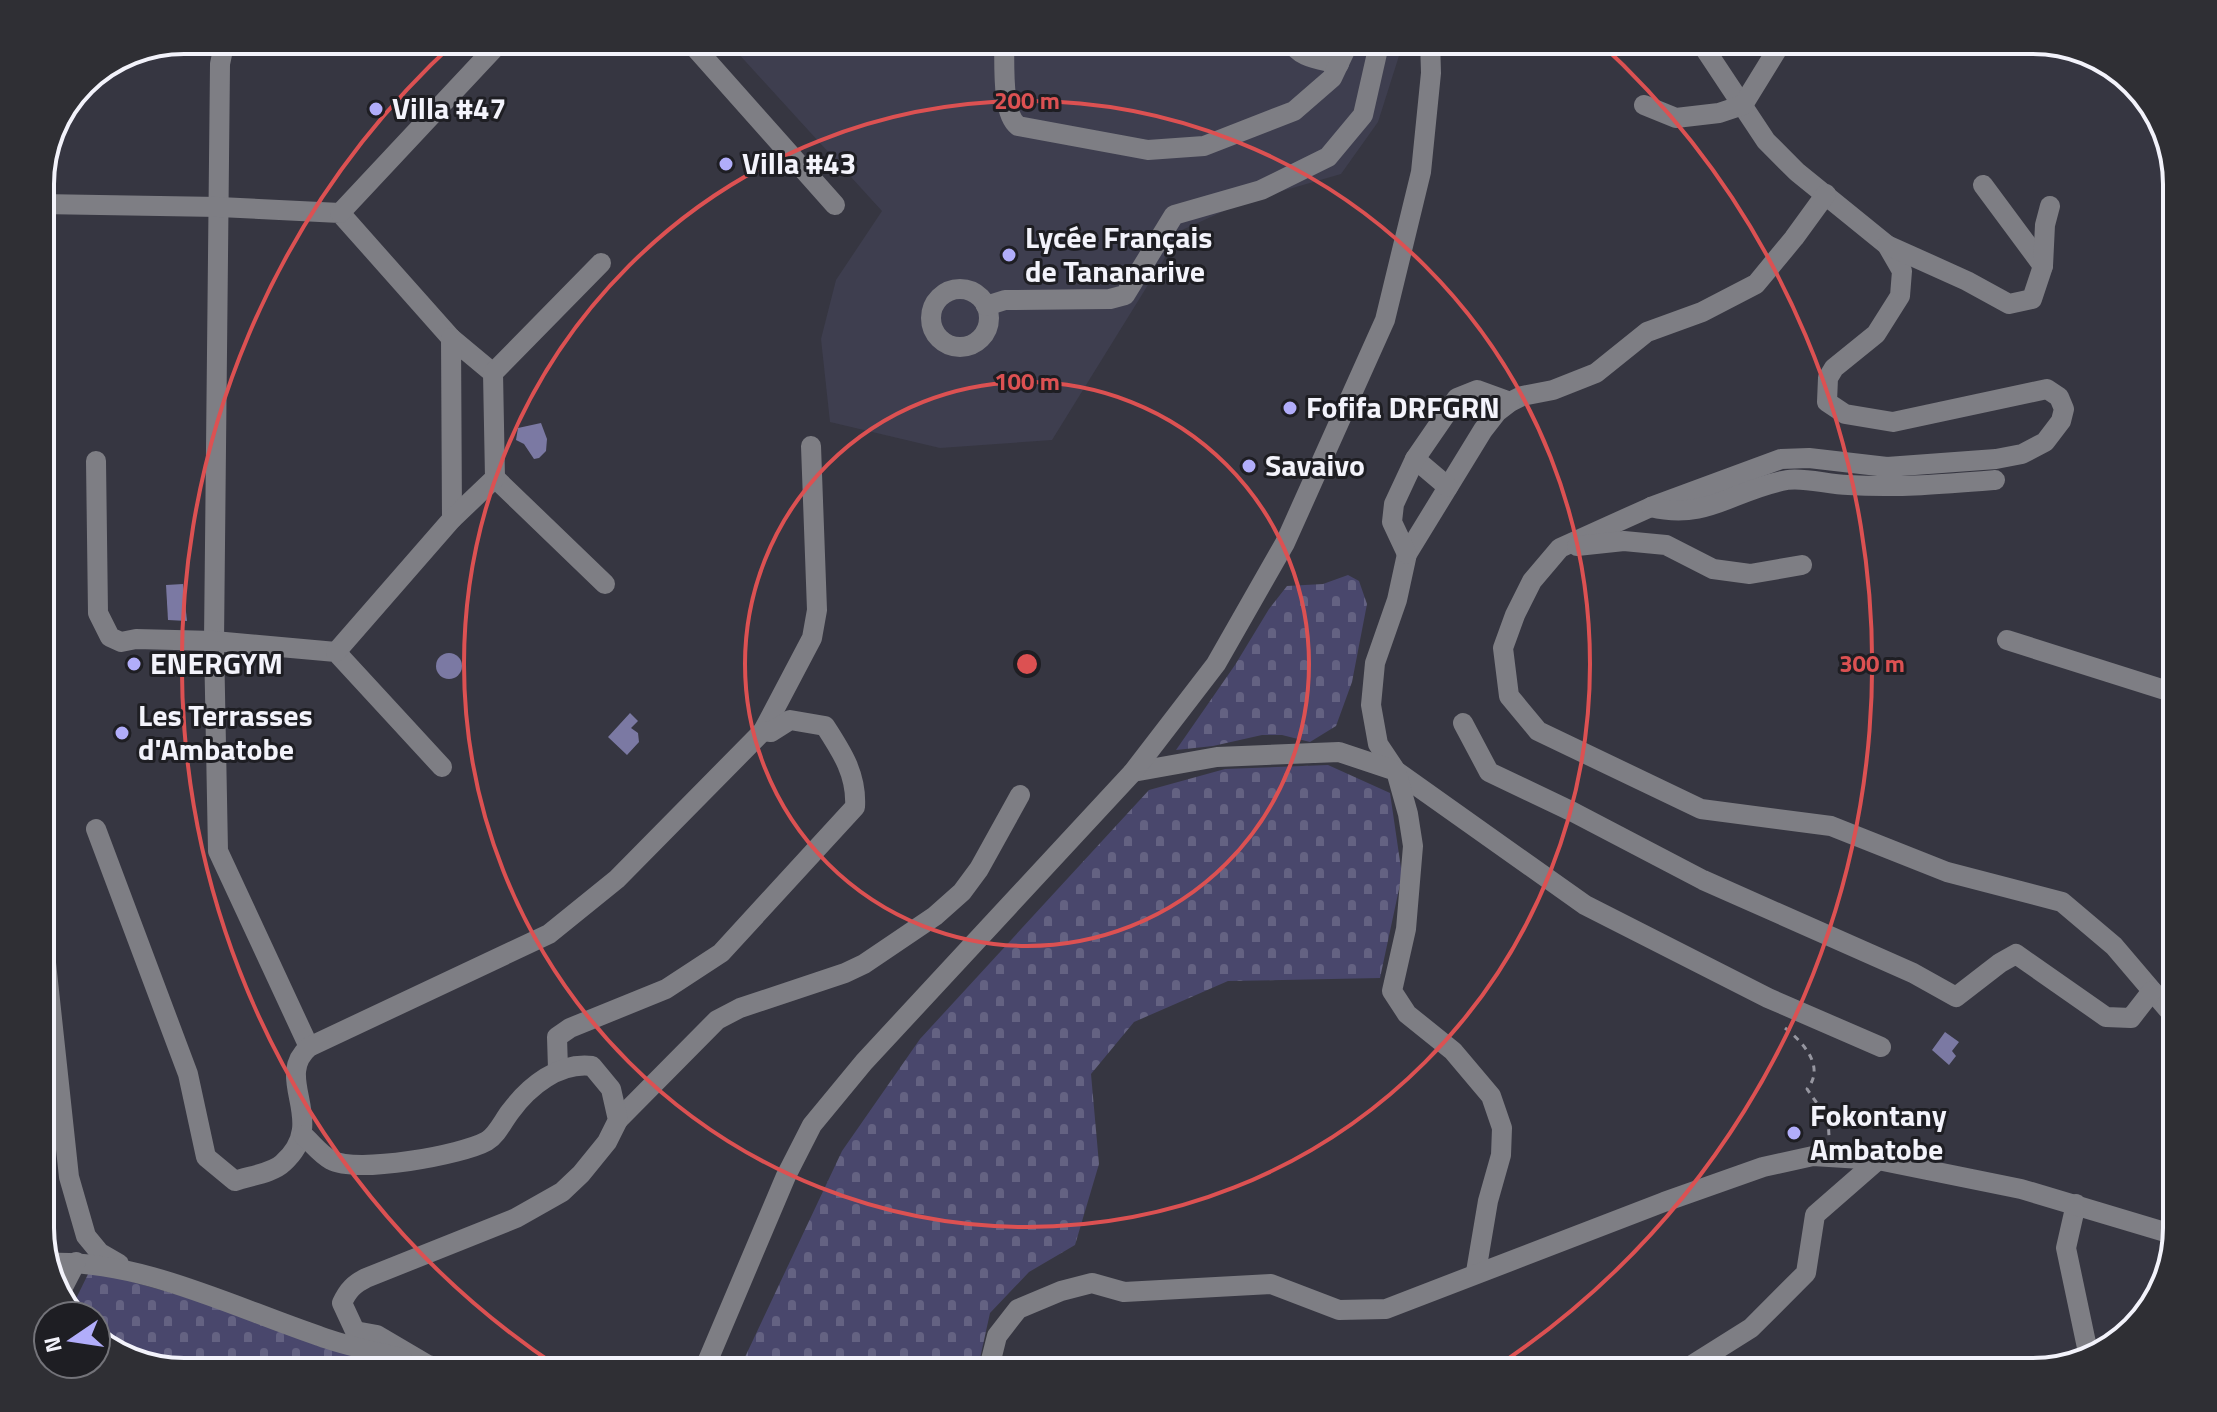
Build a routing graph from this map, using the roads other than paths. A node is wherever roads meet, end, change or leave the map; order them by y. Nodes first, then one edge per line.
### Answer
1 (222, 54) edge
2 (489, 54) edge
3 (701, 54) edge
4 (1005, 54) edge
5 (1301, 54) edge
6 (1344, 54) edge
7 (1377, 54) edge
8 (1430, 54) edge
9 (1708, 54) edge
10 (1774, 54) edge
11 (1339, 64) junction
12 (1644, 105) dead end
13 (1743, 105) junction
14 (1983, 185) dead end
15 (1826, 194) junction
16 (54, 204) edge
17 (835, 205) dead end
18 (2050, 206) dead end
19 (219, 207) junction
20 (340, 213) junction
21 (1887, 245) junction
22 (601, 263) dead end
23 (2043, 266) junction
24 (986, 306) dead end
25 (451, 338) junction
26 (493, 373) junction
27 (1510, 402) junction
28 (811, 446) dead end
29 (1415, 459) junction
30 (96, 461) dead end
31 (495, 478) junction
32 (1995, 480) dead end
33 (1448, 487) junction
34 (1651, 507) junction
35 (452, 519) junction
36 (1560, 548) junction
37 (1407, 554) junction
38 (1802, 565) dead end
39 (605, 584) dead end
40 (2007, 640) dead end
41 (214, 641) junction
42 (336, 652) junction
43 (2163, 689) edge
44 (1463, 723) dead end
45 (763, 731) junction
46 (442, 767) dead end
47 (1396, 771) junction
48 (1133, 772) junction
49 (1020, 795) dead end
50 (96, 829) dead end
51 (2152, 991) junction
52 (2163, 1004) edge
53 (309, 1047) junction
54 (1881, 1047) dead end
55 (54, 1057) edge
56 (558, 1069) junction
57 (618, 1120) junction
58 (303, 1135) junction
59 (1878, 1160) junction
60 (2076, 1204) junction
61 (2163, 1231) edge
62 (76, 1262) junction
63 (59, 1263) edge
64 (130, 1270) junction
65 (1476, 1272) junction
66 (66, 1282) edge
67 (2087, 1346) edge
68 (401, 1358) edge
69 (416, 1358) edge
70 (709, 1358) edge
71 (992, 1358) edge
72 (1703, 1358) edge

1 - 19 street
2 - 20 street
3 - 17 street
4 - 11 street
5 - 11 street
6 - 11 street
7 - 24 street
8 - 48 street
9 - 13 street
10 - 13 street
12 - 13 street
13 - 15 street
14 - 23 street
15 - 21 street
15 - 27 street
16 - 19 street
18 - 23 street
19 - 20 street
19 - 41 street
20 - 25 street
21 - 23 street
21 - 34 street
22 - 26 street
25 - 26 street
25 - 35 street
26 - 31 street
27 - 29 street
27 - 33 street
28 - 45 street
29 - 33 street
29 - 37 street
30 - 41 street
31 - 35 street
31 - 39 street
32 - 34 street
33 - 37 street
34 - 36 street
35 - 42 street
36 - 38 street
36 - 51 street
37 - 47 street
40 - 43 street
41 - 42 street
41 - 53 street
42 - 46 street
44 - 51 street
45 - 53 street
45 - 56 street
47 - 48 street
47 - 54 street
47 - 65 street
48 - 70 street
49 - 57 street
50 - 58 street
51 - 52 street
53 - 58 street
55 - 64 street
56 - 57 street
56 - 58 street
57 - 69 street
59 - 60 street
59 - 65 street
59 - 72 street
60 - 61 street
60 - 67 street
62 - 63 street
62 - 64 street
62 - 66 street
64 - 68 street
65 - 71 street

